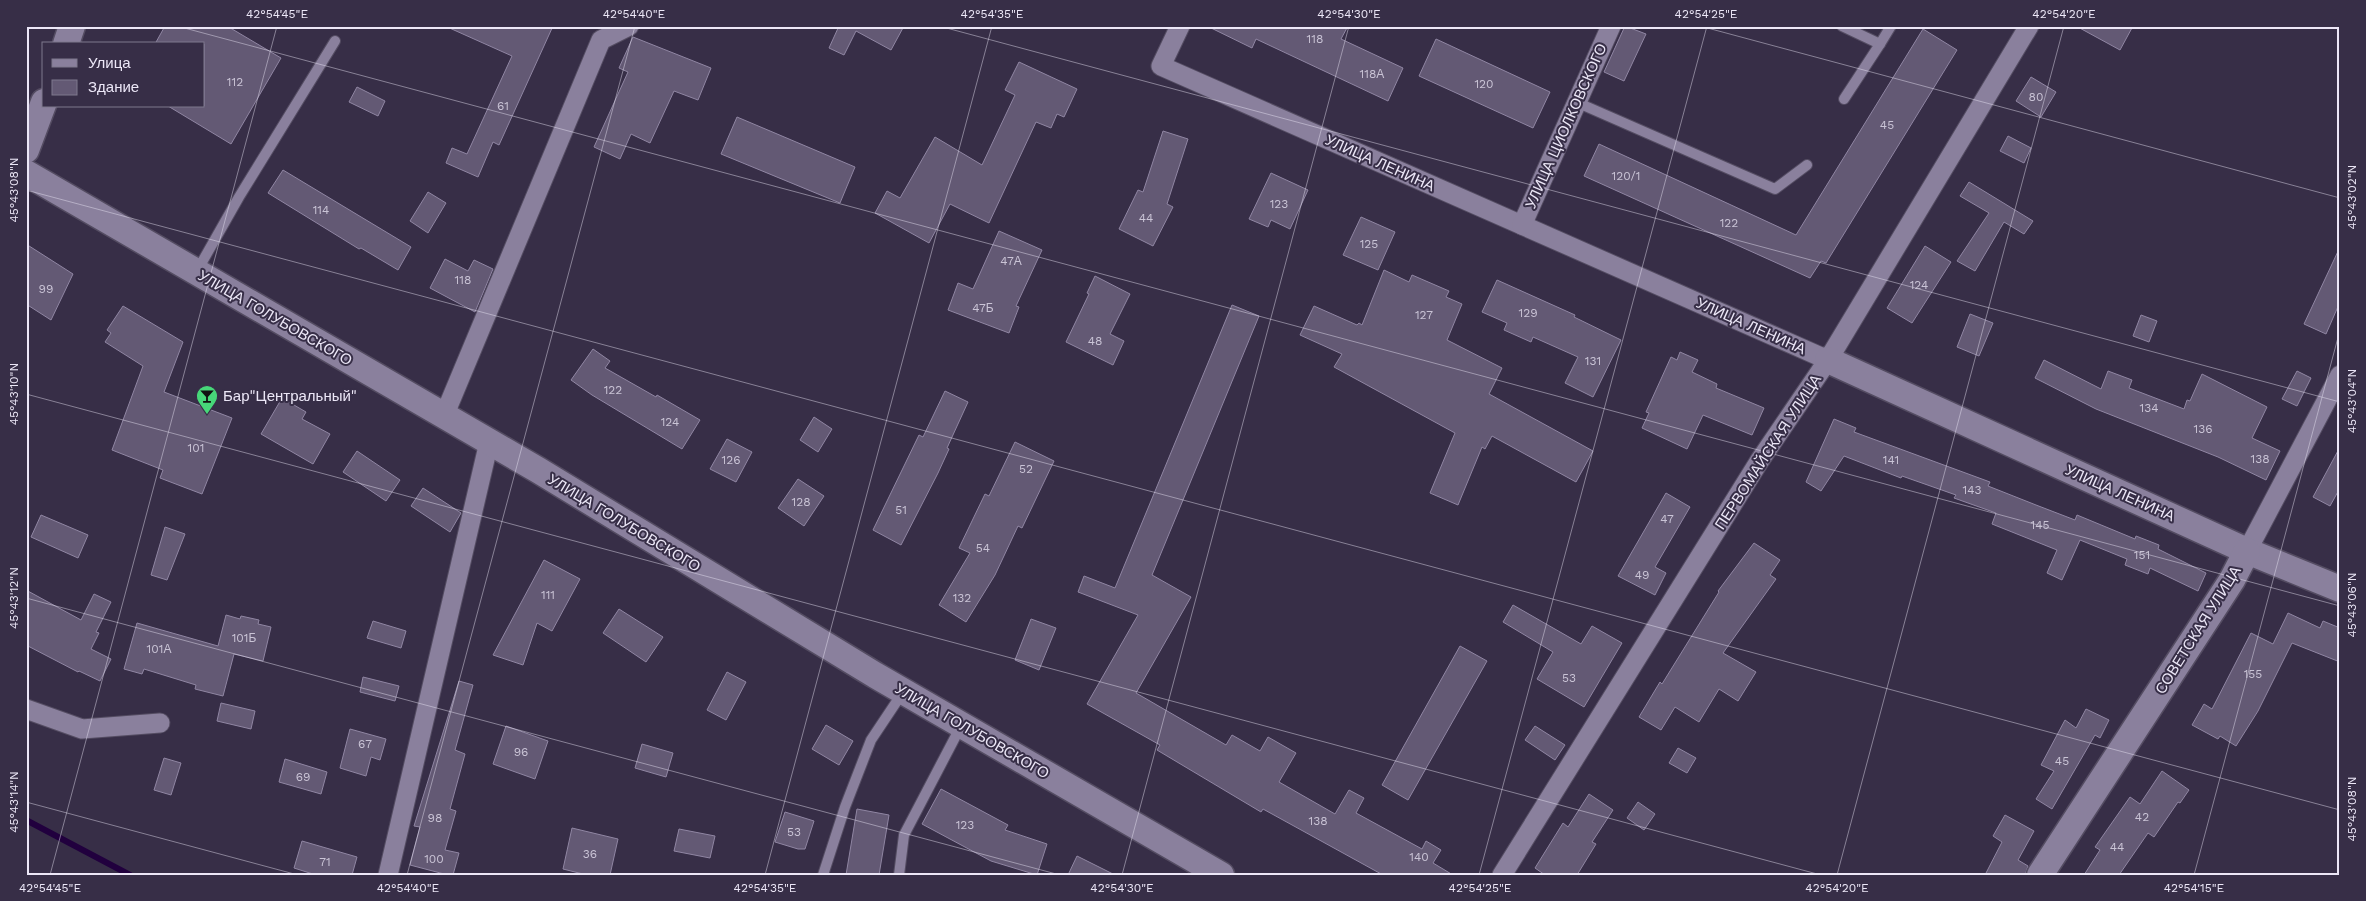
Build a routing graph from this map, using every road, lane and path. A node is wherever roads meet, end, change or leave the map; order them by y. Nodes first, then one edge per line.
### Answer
1 (72, 26) edge
2 (629, 26) edge
3 (1180, 26) edge
4 (1611, 26) edge
5 (1842, 26) edge
6 (1891, 26) edge
7 (2026, 27) edge
8 (335, 40) dead end
9 (67, 42) edge
10 (1880, 44) junction
11 (1844, 99) dead end
12 (1576, 102) junction
13 (42, 107) edge
14 (26, 150) edge
15 (1807, 165) dead end
16 (26, 172) edge
17 (1522, 226) junction
18 (196, 272) junction
19 (1828, 360) junction
20 (2340, 375) edge
21 (444, 416) junction
22 (489, 442) junction
23 (2247, 551) junction
24 (2340, 589) edge
25 (904, 691) junction
26 (26, 709) edge
27 (160, 723) dead end
28 (962, 725) junction
29 (388, 875) edge
30 (823, 875) edge
31 (899, 875) edge
32 (1222, 875) edge
33 (1502, 875) edge
34 (2040, 875) edge

1 - 9 street
2 - 21 street
3 - 17 street, УЛИЦА ЛЕНИНА
4 - 12 street, УЛИЦА ЦИОЛКОВСКОГО
5 - 10 lane
6 - 10 lane
7 - 19 street, ПЕРВОМАЙСКАЯ УЛИЦА
8 - 18 lane
10 - 11 lane
12 - 15 lane
12 - 17 street, УЛИЦА ЦИОЛКОВСКОГО
13 - 14 street
16 - 18 street, УЛИЦА ГОЛУБОВСКОГО
17 - 19 street, УЛИЦА ЛЕНИНА
18 - 21 street, УЛИЦА ГОЛУБОВСКОГО
19 - 23 street, УЛИЦА ЛЕНИНА
19 - 33 street, ПЕРВОМАЙСКАЯ УЛИЦА
20 - 23 street, СОВЕТСКАЯ УЛИЦА
21 - 22 street, УЛИЦА ГОЛУБОВСКОГО
22 - 25 street, УЛИЦА ГОЛУБОВСКОГО
22 - 29 street
23 - 24 street, УЛИЦА ЛЕНИНА
23 - 34 street, СОВЕТСКАЯ УЛИЦА
25 - 28 street, УЛИЦА ГОЛУБОВСКОГО
25 - 30 lane
26 - 27 street
28 - 31 lane
28 - 32 street, УЛИЦА ГОЛУБОВСКОГО

